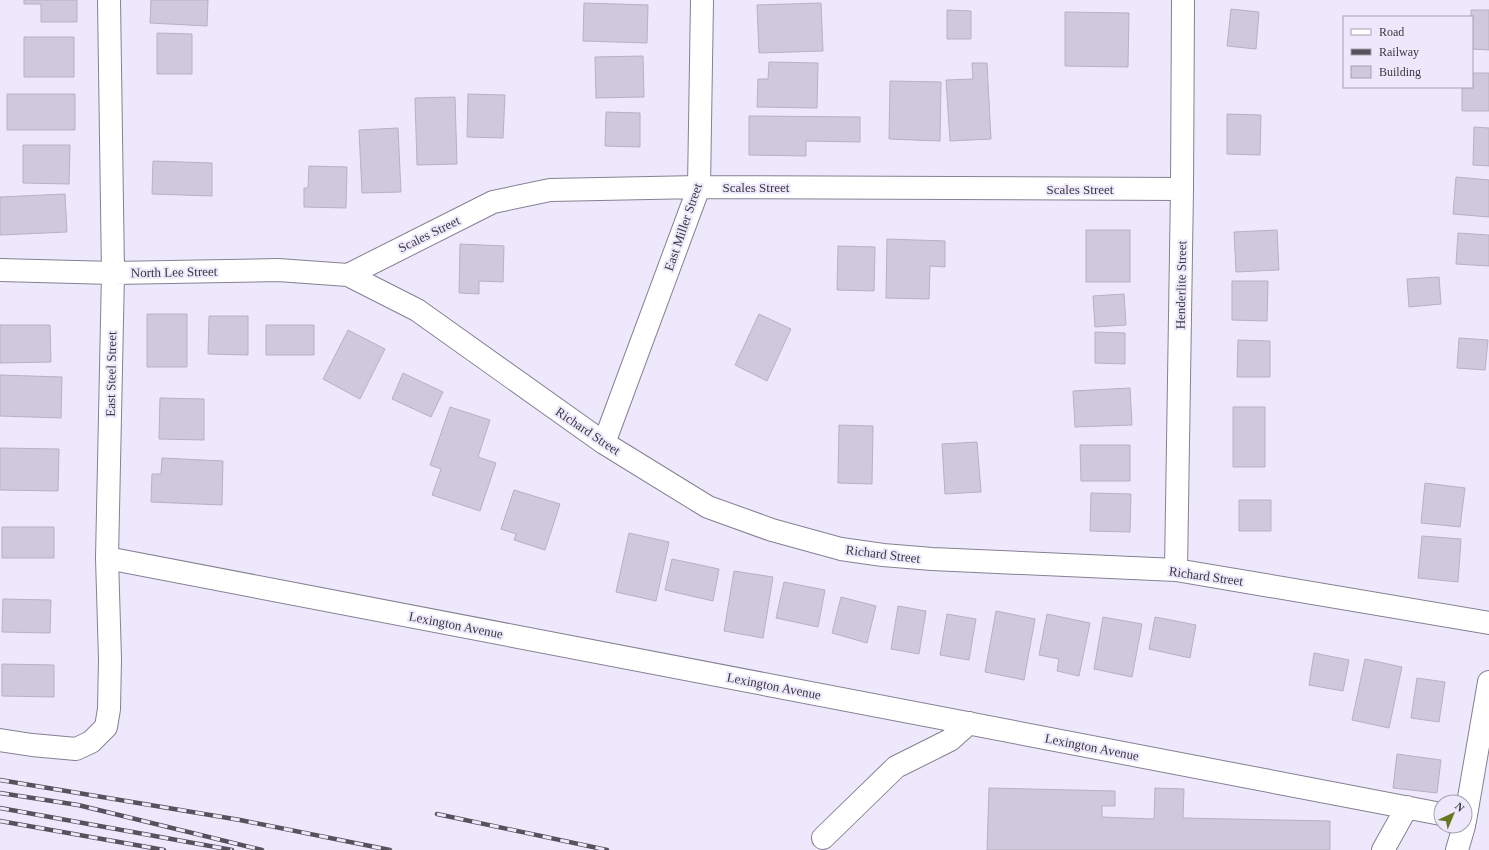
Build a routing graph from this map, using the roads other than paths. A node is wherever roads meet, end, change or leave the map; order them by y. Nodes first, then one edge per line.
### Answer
1 (110, 0) edge
2 (702, 0) edge
3 (1184, 0) edge
4 (699, 187) junction
5 (1182, 190) junction
6 (0, 270) edge
7 (113, 273) junction
8 (348, 275) junction
9 (604, 443) junction
10 (107, 558) junction
11 (1176, 570) junction
12 (1489, 623) edge
13 (1489, 682) edge
14 (969, 723) junction
15 (0, 740) edge
16 (1470, 794) edge
17 (1407, 807) junction
18 (1433, 812) edge
19 (1461, 834) edge
20 (823, 838) dead end
21 (1383, 850) edge
22 (1457, 850) edge

1 - 7 street, East Steel Street
2 - 4 street, East Miller Street
3 - 5 street, Henderlite Street
4 - 5 street, Scales Street
4 - 8 street, Scales Street
4 - 9 street, East Miller Street
5 - 11 street, Henderlite Street
6 - 7 street, North Lee Street
7 - 8 street, North Lee Street
7 - 10 street, East Steel Street
8 - 9 street, Richard Street
9 - 11 street, Richard Street
10 - 14 street, Lexington Avenue
10 - 15 street, East Steel Street
11 - 12 street, Richard Street
13 - 16 street
14 - 17 street, Lexington Avenue
14 - 20 street
17 - 18 street, Lexington Avenue
17 - 21 street
19 - 22 street

